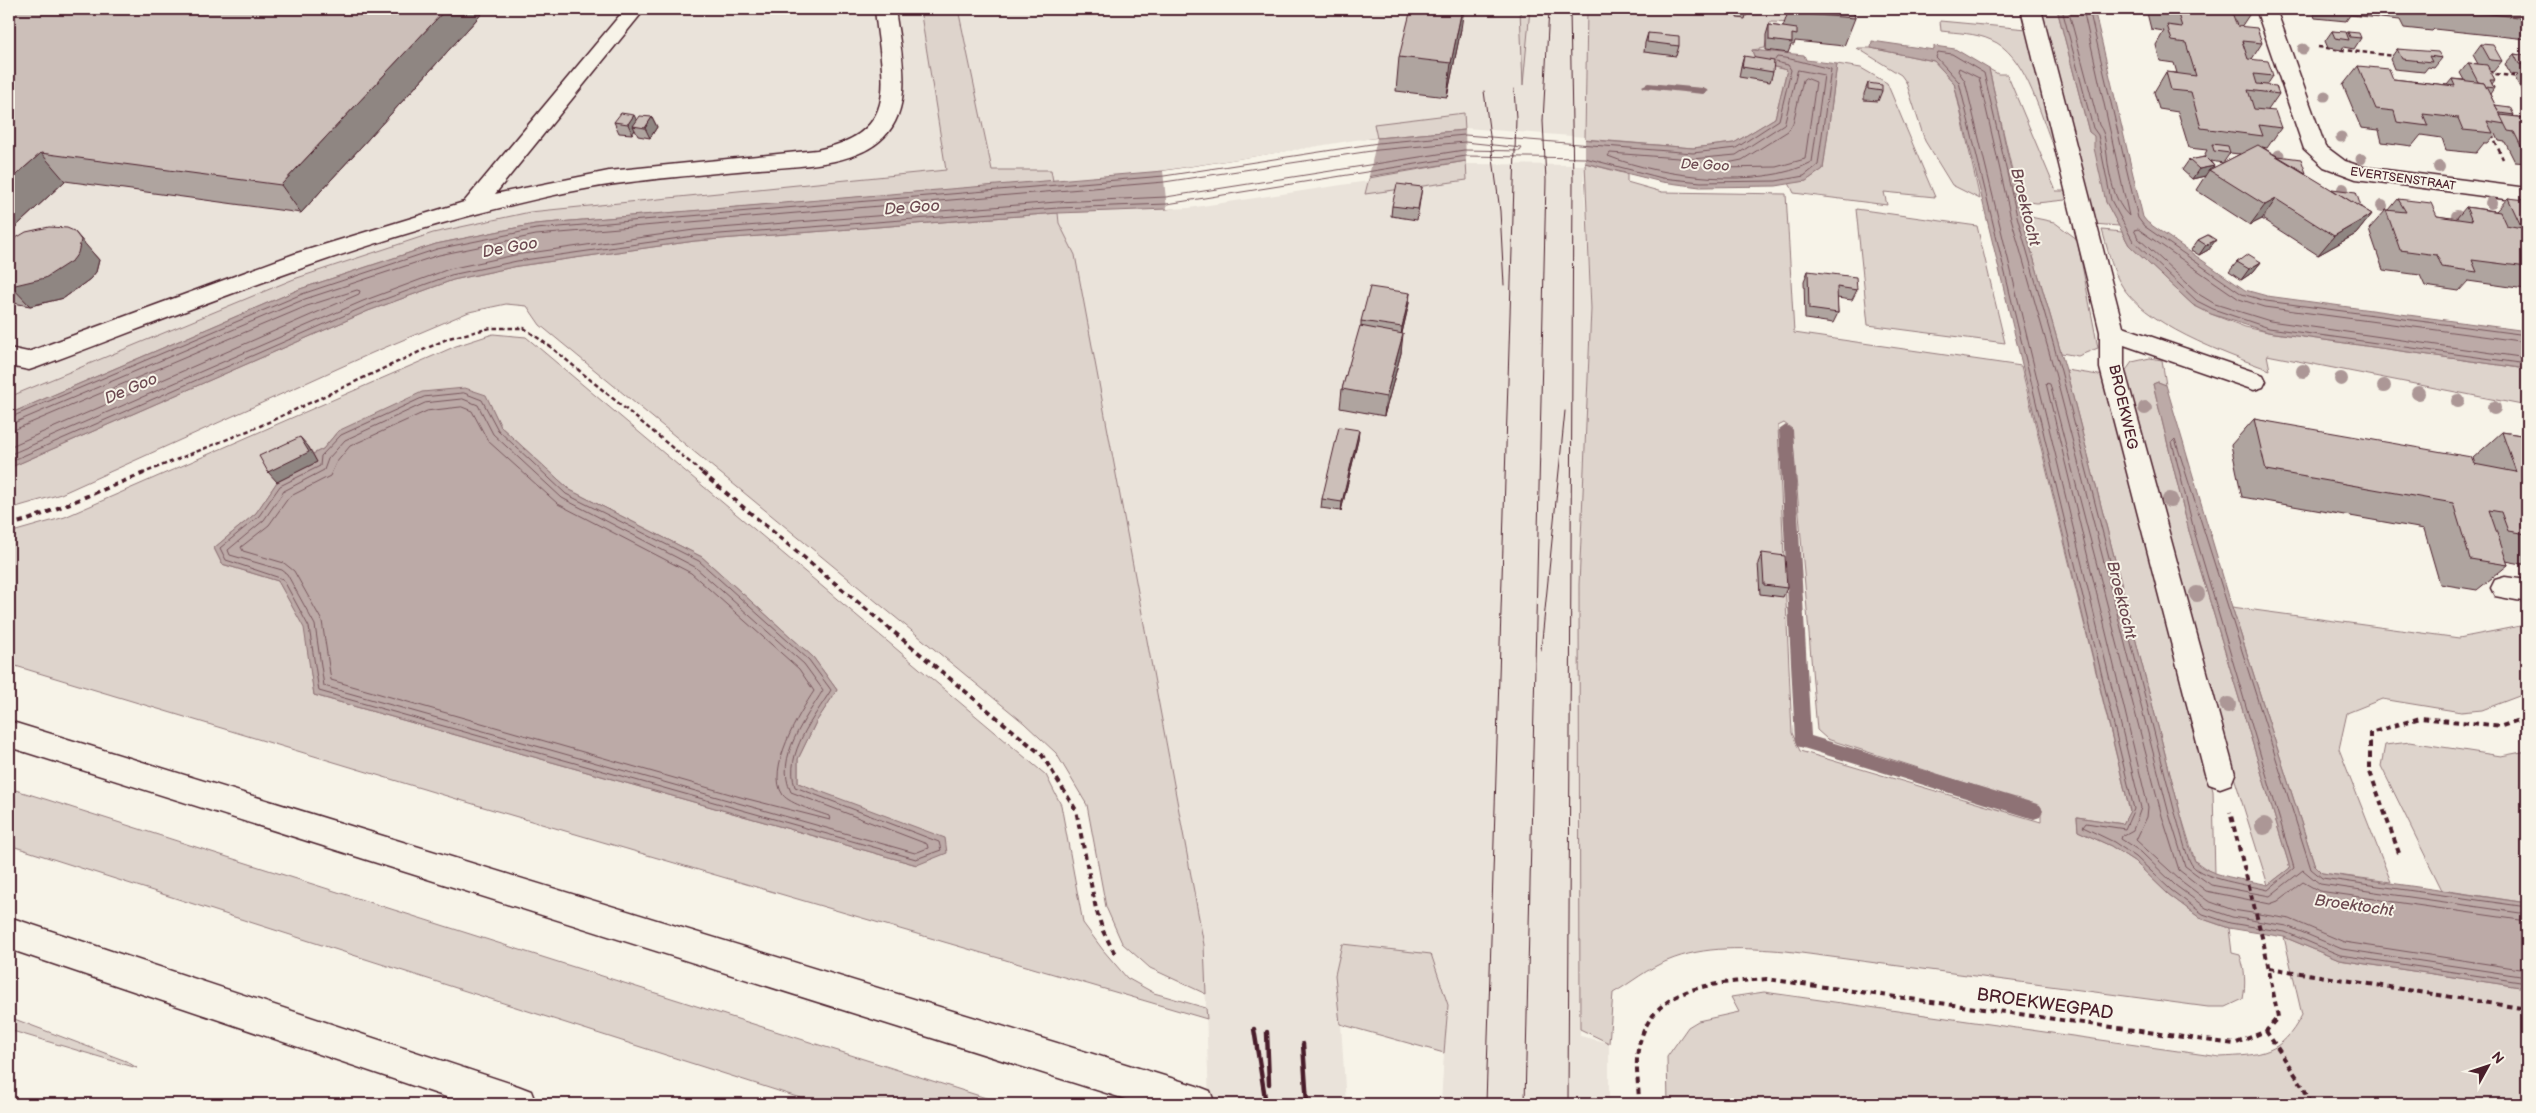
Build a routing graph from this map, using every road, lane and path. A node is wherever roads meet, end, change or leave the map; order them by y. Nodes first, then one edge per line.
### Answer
1 (635, 9) edge
2 (885, 9) edge
3 (2031, 9) edge
4 (2266, 9) edge
5 (2278, 43) junction
6 (2400, 57) edge
7 (2482, 73) edge
8 (2527, 78) edge
9 (2488, 126) edge
10 (2523, 195) edge
11 (472, 208) junction
12 (2112, 332) junction
13 (9, 357) edge
14 (2254, 381) dead end
15 (9, 525) edge
16 (2527, 717) edge
17 (9, 734) edge
18 (2220, 774) joint
19 (2399, 853) dead end
20 (9, 932) edge
21 (1115, 954) dead end
22 (2269, 968) junction
23 (2527, 1009) edge
24 (2266, 1031) junction
25 (518, 1104) edge
26 (1197, 1104) edge
27 (1639, 1104) edge
28 (2310, 1104) edge

1 - 11 main road
2 - 11 main road
3 - 12 main road, BROEKWEG
4 - 5 main road, EVERTSENSTRAAT
5 - 6 path
5 - 10 main road, EVERTSENSTRAAT
7 - 8 path
9 - 10 path
11 - 13 main road
12 - 14 main road
12 - 18 main road, BROEKWEG
15 - 21 path
16 - 19 path
17 - 26 main road
18 - 22 path
20 - 25 main road
22 - 23 path
22 - 24 path
24 - 27 path, BROEKWEGPAD
24 - 28 path

